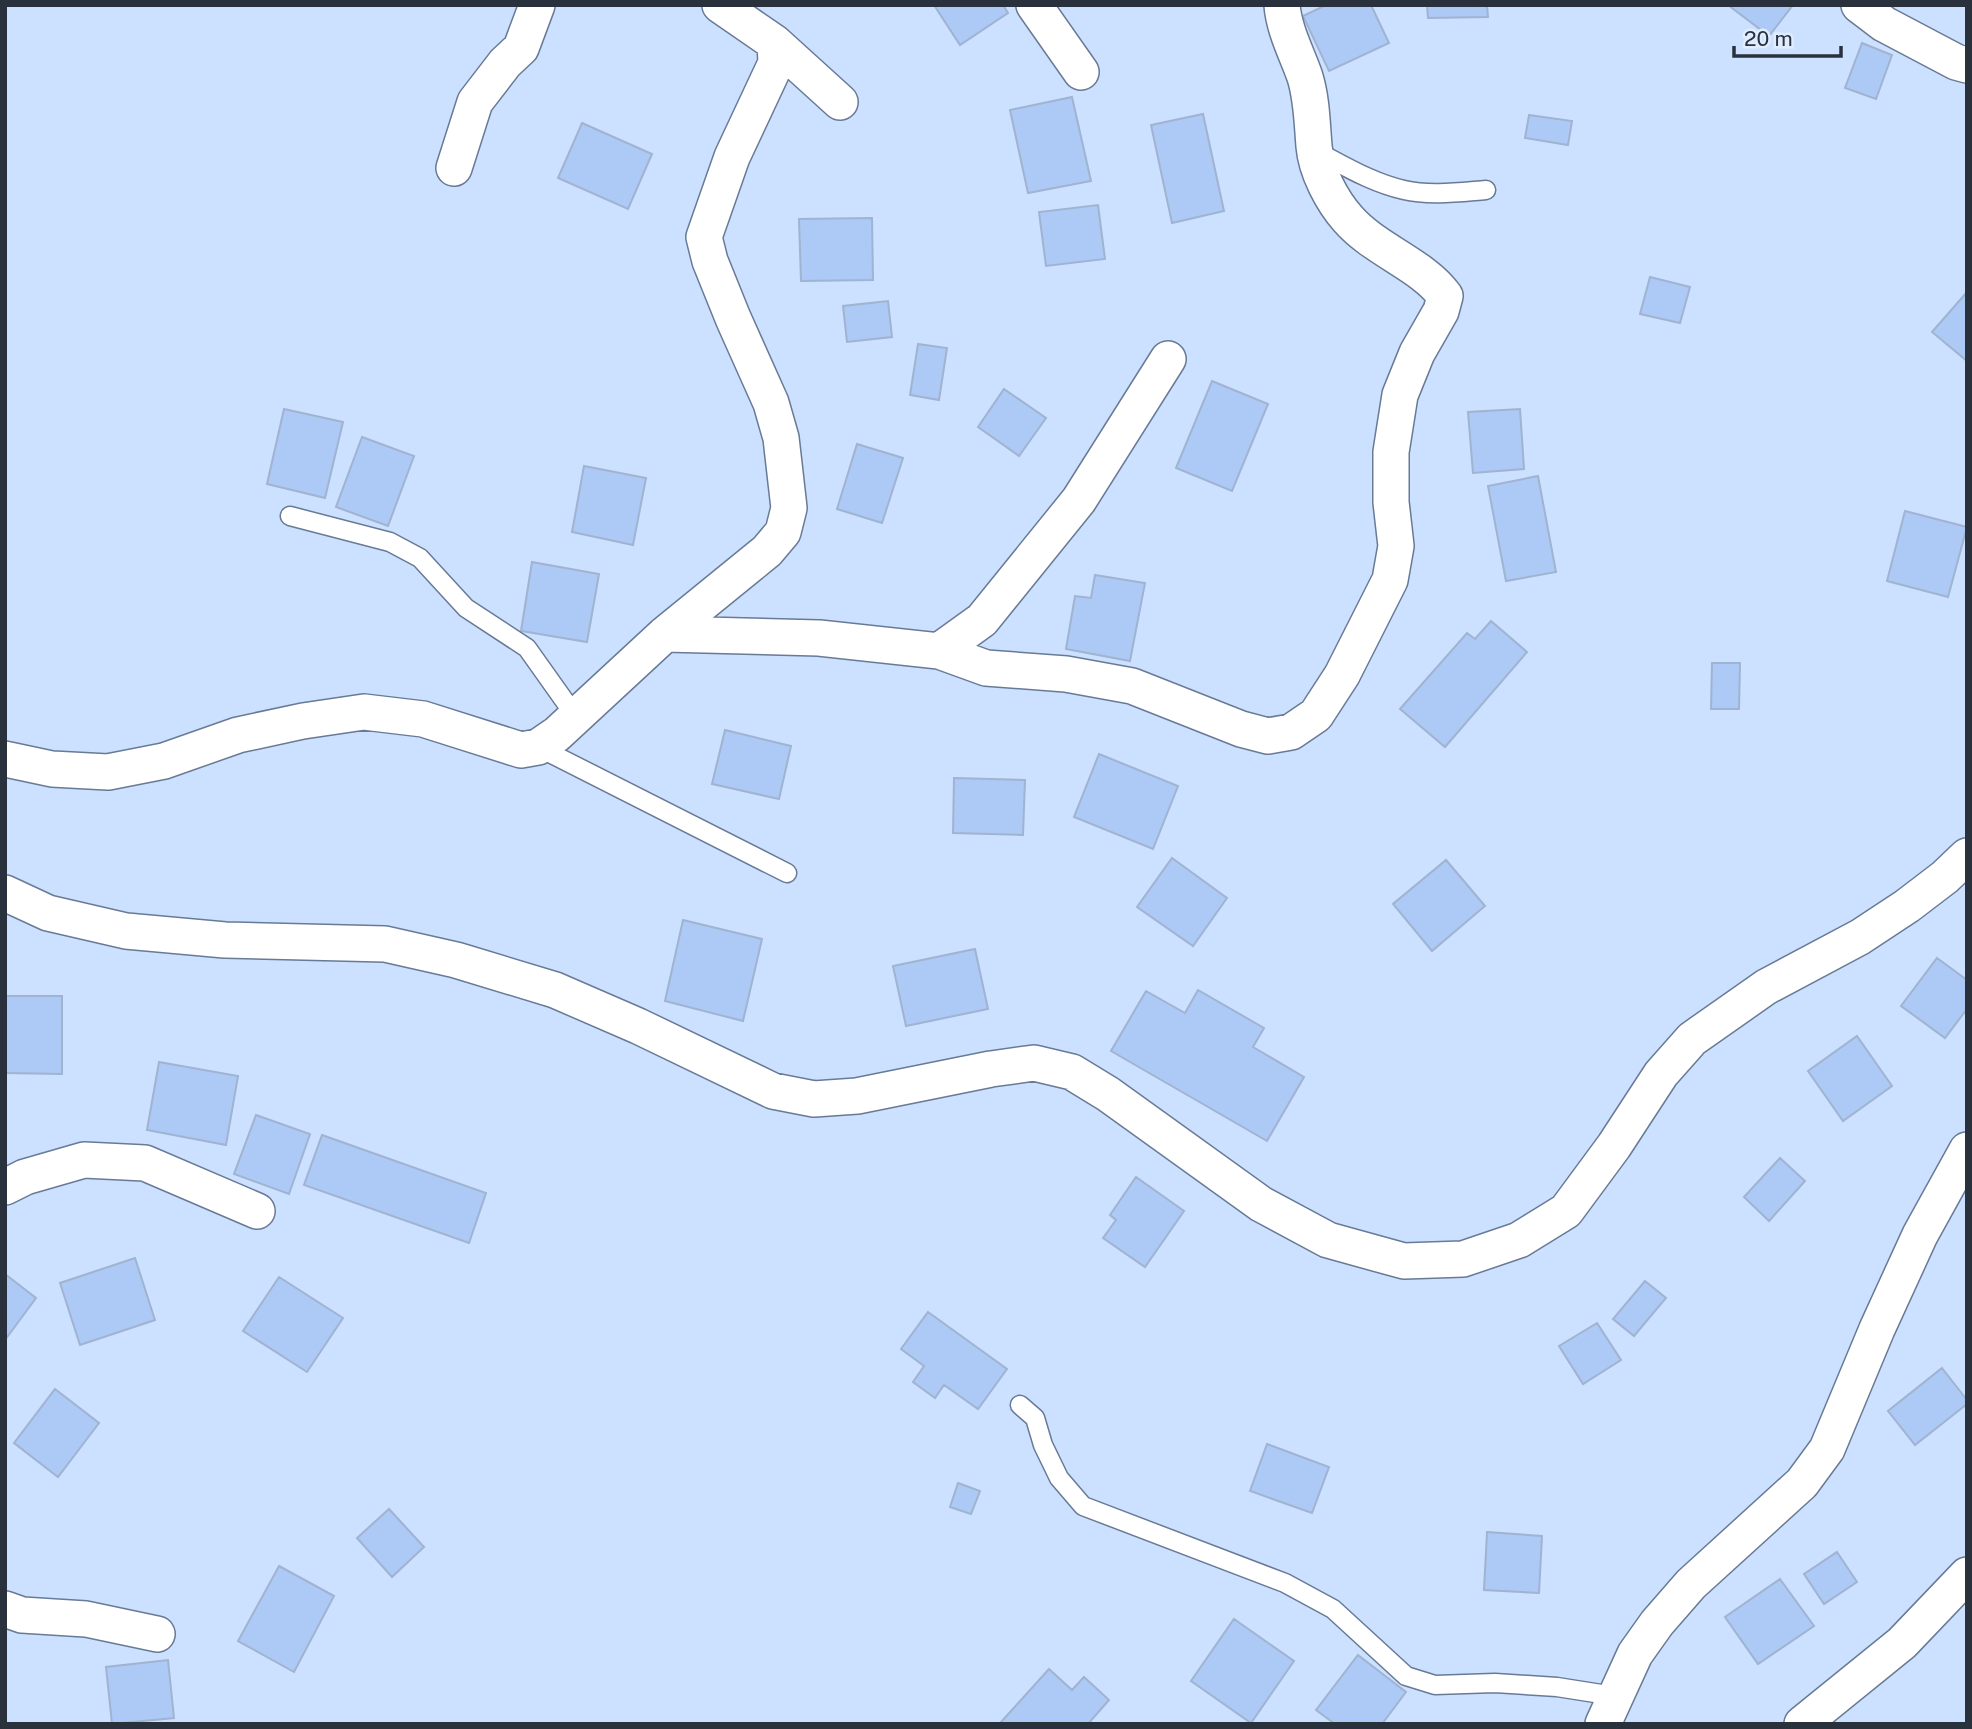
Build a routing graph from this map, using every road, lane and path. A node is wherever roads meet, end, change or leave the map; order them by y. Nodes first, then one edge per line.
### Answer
1 (537, 5) edge
2 (720, 5) edge
3 (1034, 5) edge
4 (1282, 5) edge
5 (1859, 5) edge
6 (775, 43) junction
7 (1967, 65) edge
8 (1081, 72) dead end
9 (840, 102) dead end
10 (1314, 150) junction
11 (454, 168) dead end
12 (1486, 190) dead end
13 (1168, 359) dead end
14 (290, 516) dead end
15 (665, 634) junction
16 (939, 651) junction
17 (576, 717) junction
18 (538, 747) junction
19 (5, 759) edge
20 (1967, 856) edge
21 (787, 873) dead end
22 (5, 893) edge
23 (1967, 1150) edge
24 (5, 1187) edge
25 (257, 1211) dead end
26 (1020, 1405) dead end
27 (1967, 1575) edge
28 (5, 1608) edge
29 (157, 1634) dead end
30 (1609, 1710) edge
31 (1802, 1724) edge

1 - 11 street
2 - 6 street
3 - 8 street
4 - 10 street
5 - 7 street
6 - 9 street
6 - 15 street
10 - 12 lane
10 - 16 street
13 - 16 street
14 - 17 lane
15 - 16 street
15 - 17 street
17 - 18 street
18 - 19 street
18 - 21 lane
20 - 22 street
23 - 30 street
24 - 25 street
26 - 30 lane
27 - 31 street
28 - 29 street

